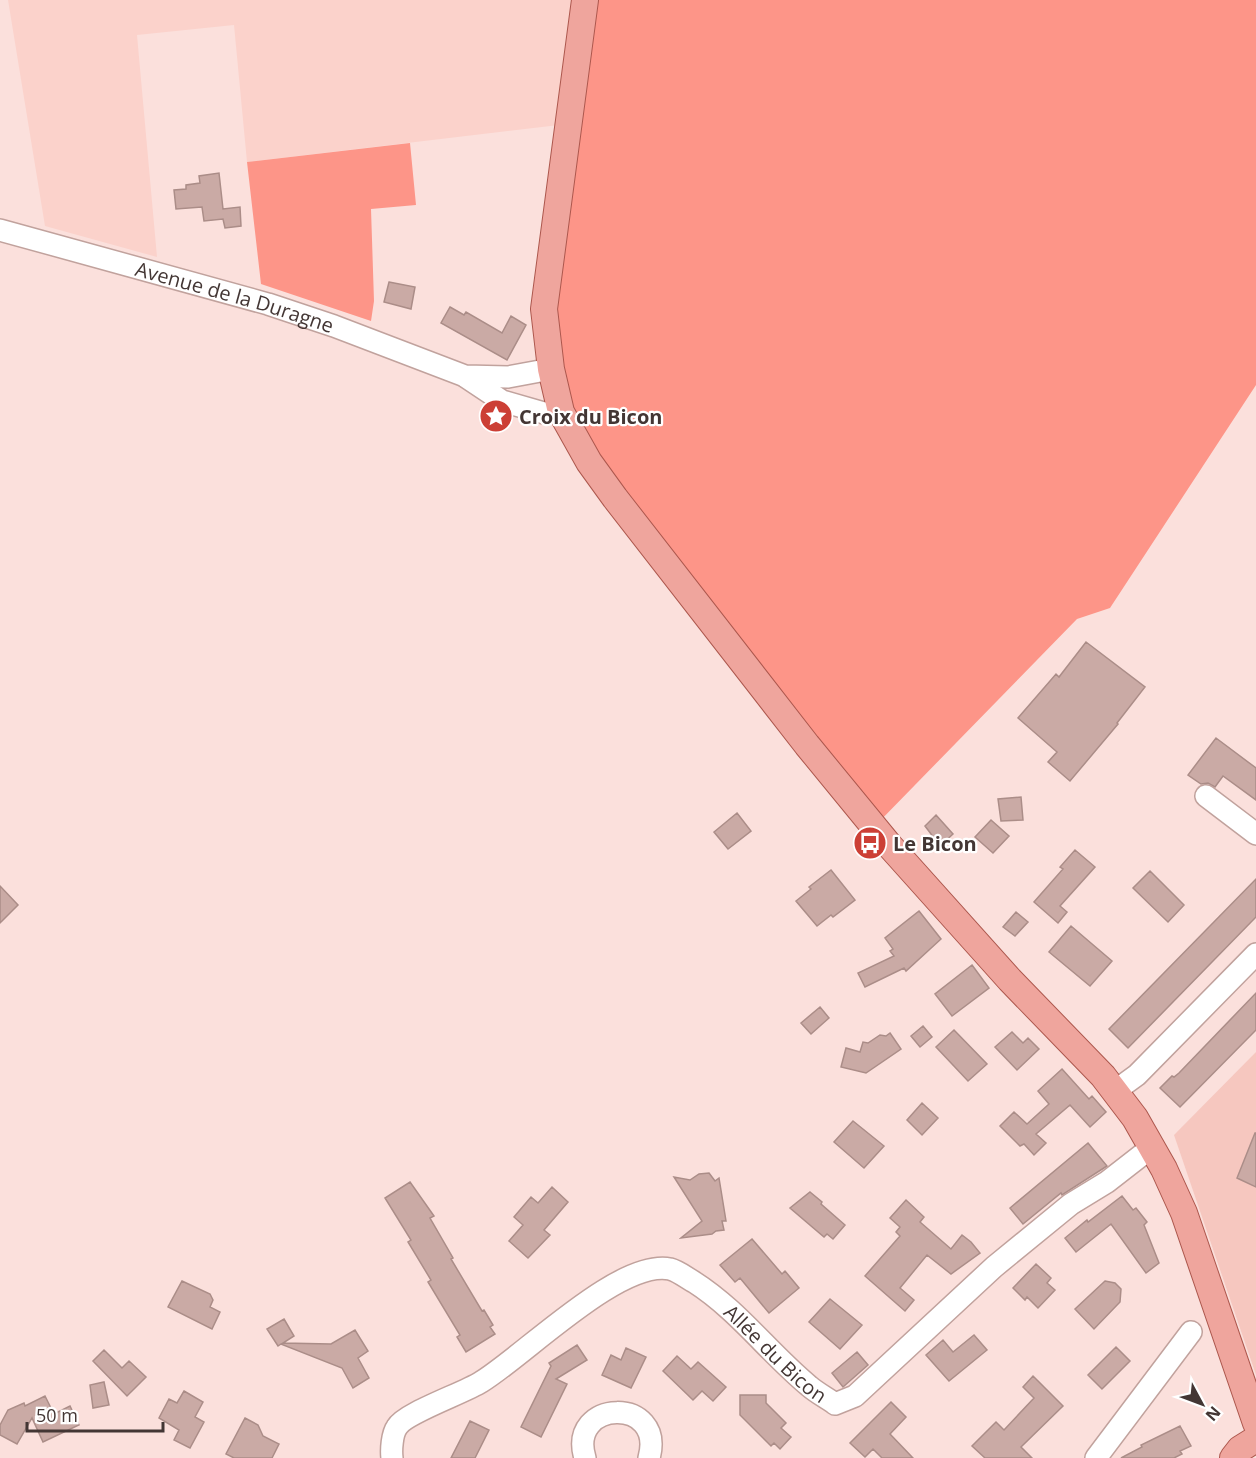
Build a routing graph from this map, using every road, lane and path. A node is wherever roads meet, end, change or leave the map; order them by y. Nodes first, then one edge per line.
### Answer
1 (585, 0) edge
2 (0, 230) edge
3 (551, 369) junction
4 (465, 376) junction
5 (561, 412) junction
6 (1206, 796) dead end
7 (1256, 834) edge
8 (1256, 954) edge
9 (1115, 1091) junction
10 (1152, 1147) junction
11 (1191, 1332) dead end
12 (1256, 1423) edge
13 (1256, 1439) edge
14 (392, 1458) edge
15 (585, 1458) edge
16 (649, 1458) edge
17 (1096, 1458) edge
18 (1233, 1458) edge

1 - 3 main road
2 - 4 street, Avenue de la Duragne
3 - 4 street, Avenue de la Duragne
3 - 5 main road
4 - 5 street, Avenue de la Duragne
5 - 9 main road
6 - 7 street
8 - 9 street
9 - 10 main road
10 - 12 main road
10 - 14 street, Allée du Bicon
11 - 17 street
13 - 18 main road
15 - 16 street

